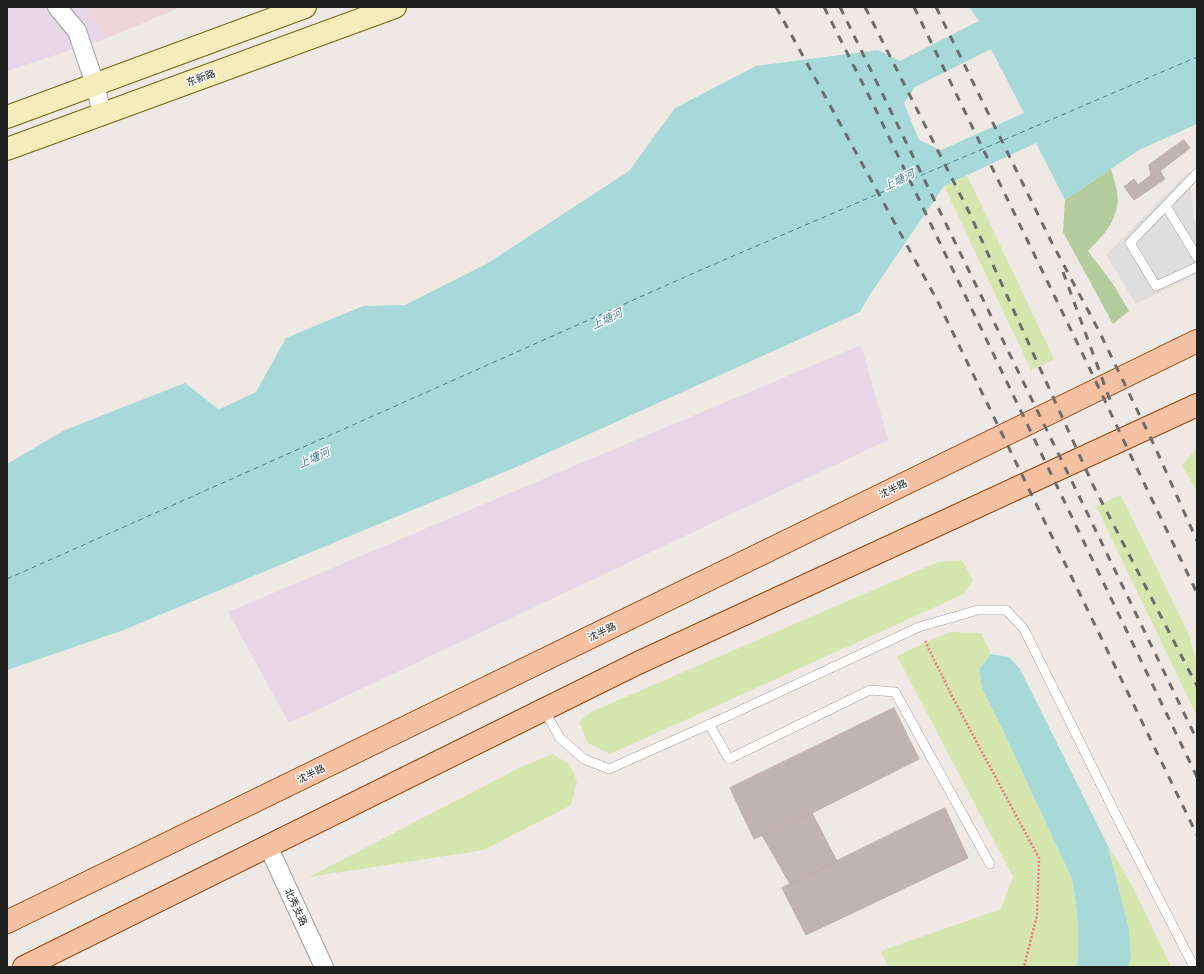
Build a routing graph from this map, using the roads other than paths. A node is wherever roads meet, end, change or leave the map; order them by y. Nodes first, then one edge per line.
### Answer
1 (57, 7) edge
2 (305, 7) edge
3 (395, 7) edge
4 (95, 84) junction
5 (102, 114) junction
6 (7, 117) edge
7 (7, 149) edge
8 (1197, 173) edge
9 (1166, 206) junction
10 (1197, 257) edge
11 (1197, 267) edge
12 (1197, 341) edge
13 (1197, 405) edge
14 (544, 710) junction
15 (709, 724) junction
16 (268, 846) junction
17 (990, 864) dead end
18 (7, 922) edge
19 (24, 967) edge
20 (324, 967) edge
21 (1194, 967) edge

1 - 4 street
2 - 4 main road
3 - 5 main road, 东新路
4 - 5 street
4 - 6 main road
5 - 7 main road, 东新路
8 - 9 lane
9 - 10 lane
9 - 11 lane
12 - 18 main road, 沈半路
13 - 14 main road
14 - 15 lane
14 - 16 main road
15 - 17 lane
15 - 21 lane
16 - 19 main road
16 - 20 street, 北秀支路

